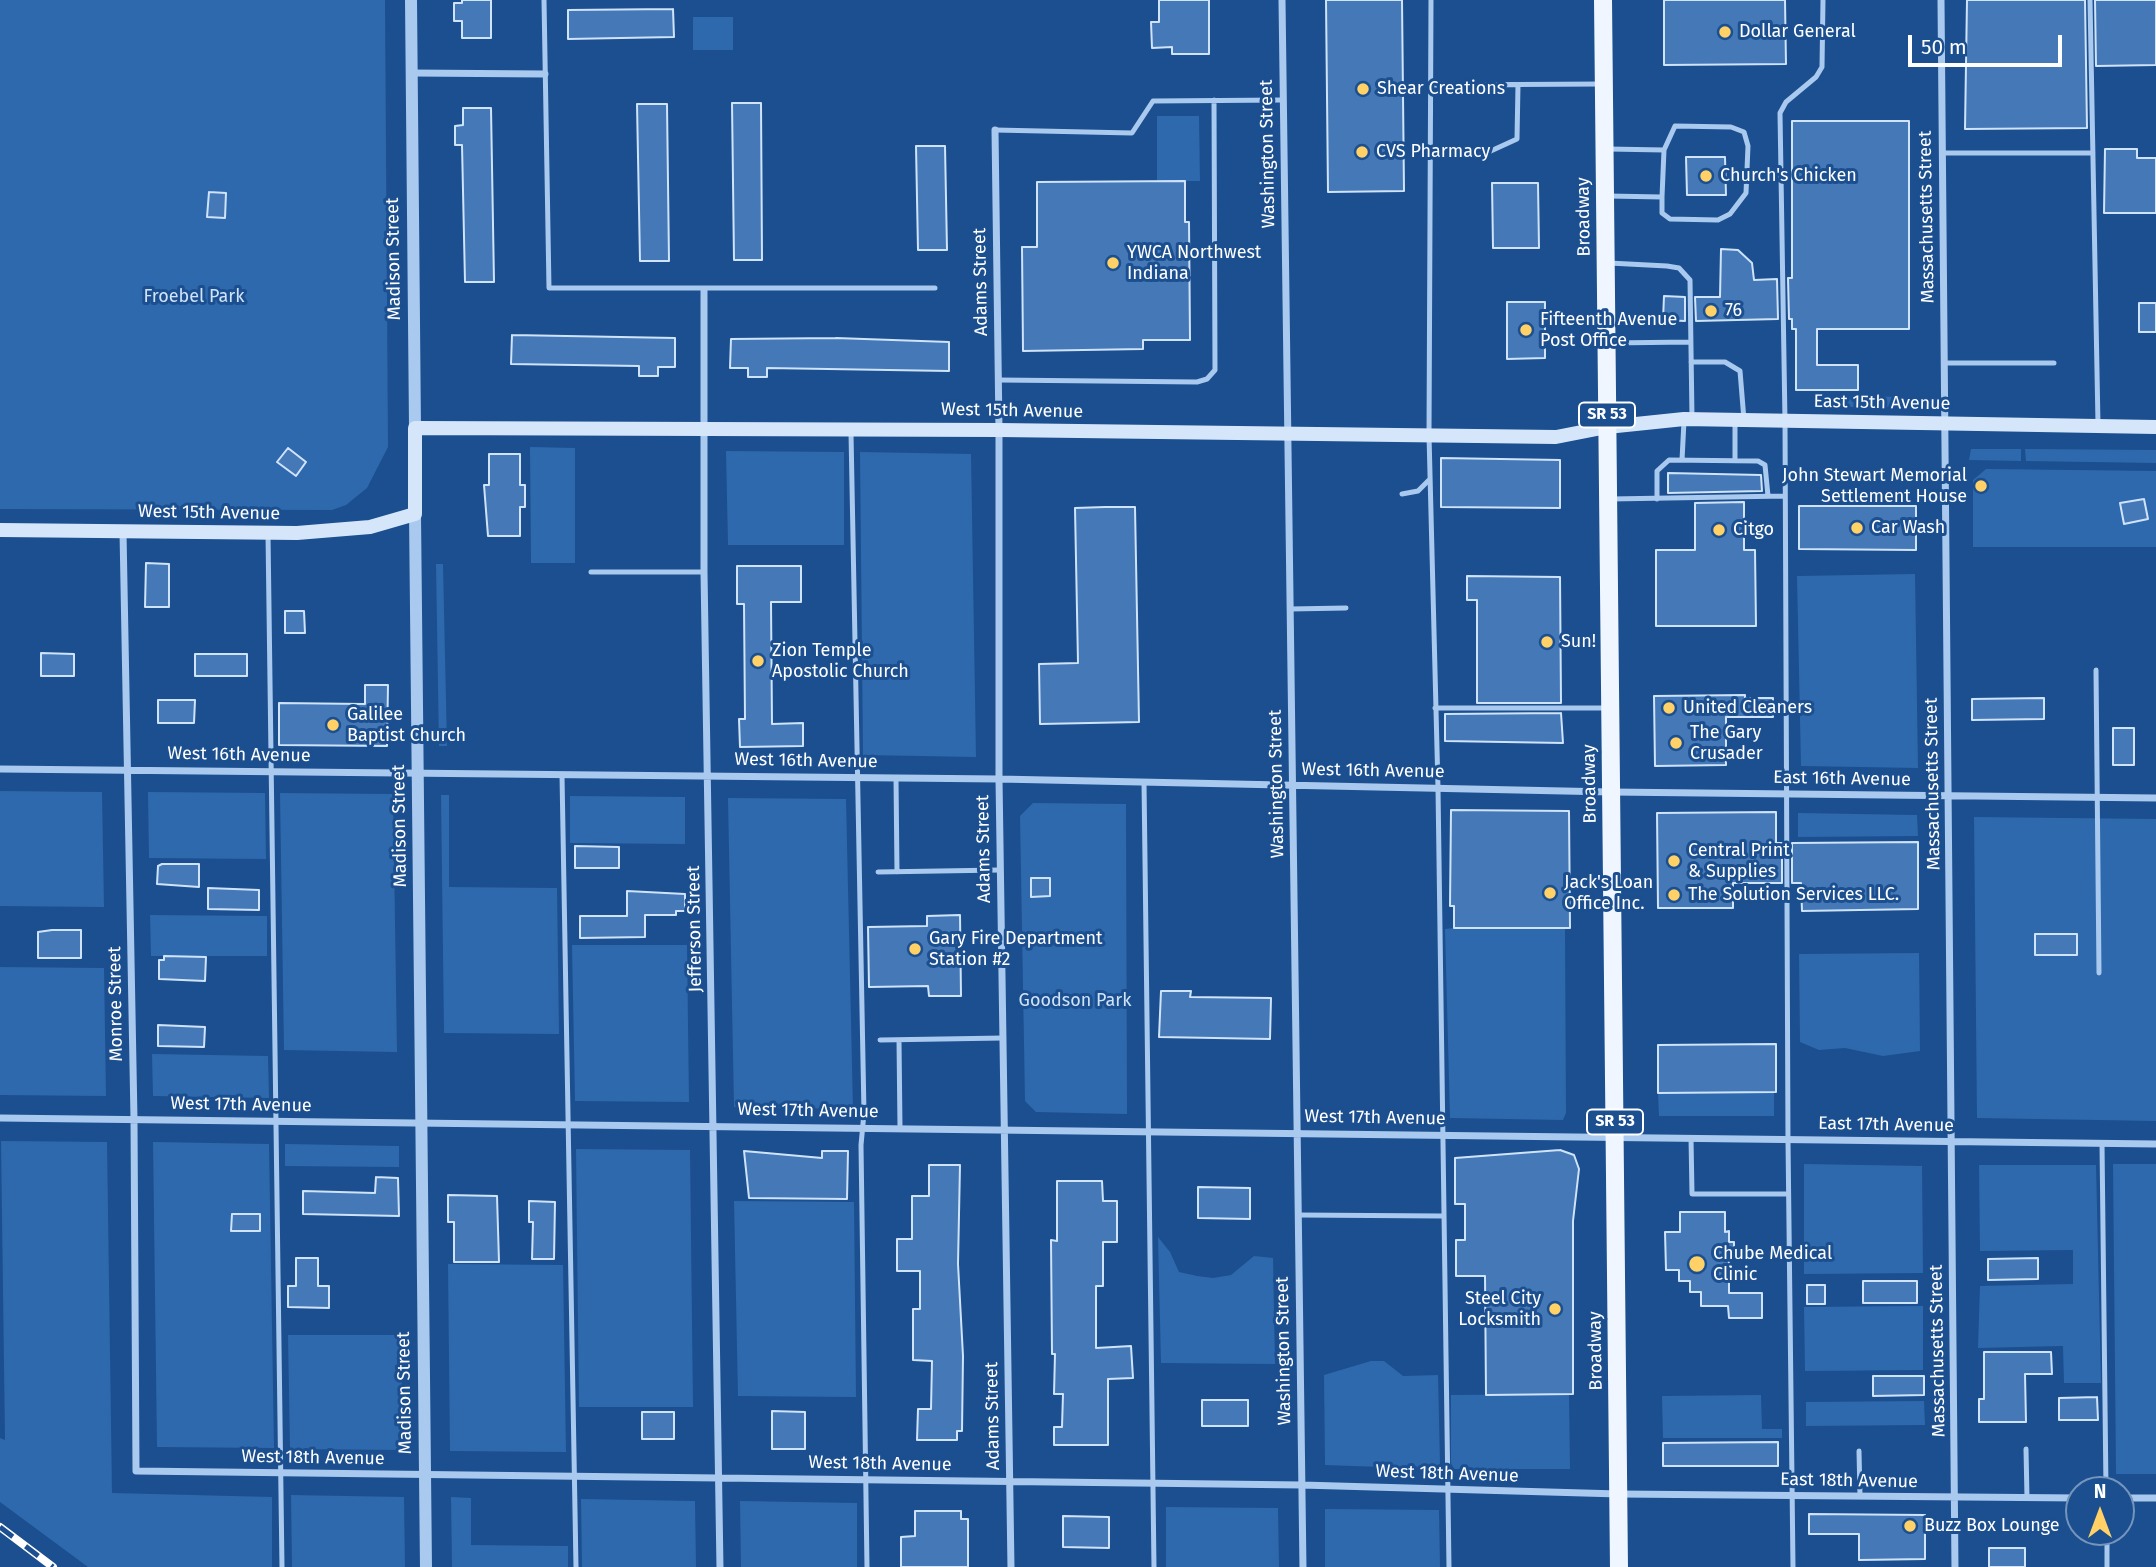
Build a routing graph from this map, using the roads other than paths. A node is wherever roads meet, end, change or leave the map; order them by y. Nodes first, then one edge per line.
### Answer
1 (411, 0) edge
2 (544, 0) edge
3 (1282, 0) edge
4 (1431, 0) edge
5 (1603, 0) edge
6 (1823, 0) edge
7 (1941, 0) edge
8 (2091, 0) edge
9 (412, 73) junction
10 (545, 74) junction
11 (1604, 84) junction
12 (1431, 85) junction
13 (1518, 85) junction
14 (1214, 100) junction
15 (1283, 100) junction
16 (995, 130) joint
17 (1605, 149) junction
18 (1664, 150) junction
19 (1942, 153) junction
20 (2093, 153) junction
21 (1430, 156) junction
22 (1605, 196) junction
23 (1662, 197) junction
24 (1606, 263) junction
25 (935, 288) dead end
26 (704, 290) junction
27 (1690, 342) junction
28 (1607, 343) junction
29 (1691, 362) junction
30 (1944, 363) junction
31 (2054, 363) dead end
32 (999, 380) junction
33 (1688, 419) junction
34 (1739, 420) junction
35 (1785, 421) junction
36 (1945, 424) junction
37 (2098, 426) junction
38 (1607, 427) junction
39 (2156, 427) edge
40 (415, 428) junction
41 (704, 429) junction
42 (850, 429) junction
43 (999, 430) junction
44 (1288, 434) junction
45 (1429, 435) junction
46 (1682, 460) junction
47 (1735, 460) junction
48 (1430, 480) junction
49 (1402, 494) dead end
50 (1768, 496) junction
51 (1785, 496) junction
52 (1608, 499) junction
53 (1657, 499) junction
54 (415, 514) junction
55 (0, 530) edge
56 (123, 531) junction
57 (268, 533) junction
58 (591, 572) dead end
59 (704, 572) junction
60 (1346, 608) dead end
61 (1290, 609) junction
62 (2096, 670) dead end
63 (1436, 708) junction
64 (1611, 708) junction
65 (0, 769) edge
66 (127, 769) junction
67 (272, 771) junction
68 (418, 774) junction
69 (562, 775) junction
70 (708, 776) junction
71 (855, 777) junction
72 (896, 778) junction
73 (999, 779) junction
74 (1144, 782) junction
75 (1292, 785) junction
76 (1437, 788) junction
77 (1611, 792) junction
78 (1787, 794) junction
79 (1948, 796) junction
80 (2099, 797) junction
81 (2156, 798) edge
82 (1000, 870) junction
83 (878, 872) dead end
84 (897, 872) junction
85 (2099, 973) dead end
86 (1003, 1038) junction
87 (880, 1040) dead end
88 (899, 1040) junction
89 (0, 1118) edge
90 (134, 1119) junction
91 (276, 1121) junction
92 (422, 1123) junction
93 (567, 1124) junction
94 (714, 1126) junction
95 (863, 1128) junction
96 (900, 1128) junction
97 (1004, 1129) junction
98 (1147, 1130) junction
99 (1297, 1132) junction
100 (1440, 1135) junction
101 (1615, 1138) junction
102 (1691, 1138) junction
103 (1788, 1140) junction
104 (1952, 1142) junction
105 (2102, 1143) junction
106 (2156, 1144) edge
107 (1788, 1194) junction
108 (1298, 1215) junction
109 (1442, 1216) junction
110 (2026, 1450) dead end
111 (1859, 1451) dead end
112 (141, 1472) joint
113 (281, 1474) junction
114 (425, 1475) junction
115 (2106, 1476) edge
116 (574, 1477) junction
117 (719, 1478) junction
118 (866, 1480) junction
119 (1010, 1482) junction
120 (1153, 1483) junction
121 (1302, 1485) junction
122 (1447, 1489) junction
123 (1619, 1494) junction
124 (1793, 1496) junction
125 (1860, 1496) junction
126 (1955, 1497) junction
127 (2027, 1498) junction
128 (2065, 1498) edge
129 (2135, 1498) edge
130 (2156, 1499) edge
131 (2106, 1546) edge
132 (282, 1567) edge
133 (426, 1567) edge
134 (576, 1567) edge
135 (720, 1567) edge
136 (867, 1567) edge
137 (1011, 1567) edge
138 (1154, 1567) edge
139 (1303, 1567) edge
140 (1448, 1567) edge
141 (1619, 1567) edge
142 (1793, 1567) edge
143 (1955, 1567) edge
144 (2107, 1567) edge

1 - 9 street, Madison Street
2 - 10 lane
3 - 15 street, Washington Street
4 - 12 lane
5 - 11 main road, Broadway / SR 53
6 - 35 lane
7 - 19 street, Massachusetts Street
8 - 20 lane
9 - 10 street
9 - 40 street, Madison Street
10 - 26 lane
11 - 13 lane
11 - 17 main road, Broadway / SR 53
12 - 13 lane
12 - 21 lane
13 - 21 lane
14 - 15 lane
14 - 16 lane
14 - 32 lane
15 - 44 street, Washington Street
16 - 32 street, Adams Street
17 - 18 lane
17 - 22 main road, Broadway / SR 53
18 - 23 lane
18 - 23 lane
19 - 20 lane
19 - 30 street, Massachusetts Street
20 - 37 lane
21 - 45 lane
22 - 23 lane
22 - 24 main road, Broadway / SR 53
24 - 27 lane
24 - 28 main road, Broadway / SR 53
25 - 26 lane
26 - 41 street, Jefferson Street
27 - 28 lane
27 - 29 lane
28 - 38 main road, Broadway / SR 53
29 - 33 lane
29 - 34 lane
30 - 31 lane
30 - 36 street, Massachusetts Street
32 - 43 street, Adams Street
33 - 34 main road, East 15th Avenue
33 - 38 main road, East 15th Avenue
33 - 46 lane
34 - 35 main road, East 15th Avenue
34 - 47 lane
35 - 36 main road, East 15th Avenue
35 - 51 lane
36 - 37 main road, East 15th Avenue
36 - 79 street, Massachusetts Street
37 - 39 main road, East 15th Avenue
38 - 45 main road, West 15th Avenue
38 - 52 main road, Broadway / SR 53
40 - 41 main road, West 15th Avenue
40 - 54 main road, Madison Street
41 - 42 main road, West 15th Avenue
41 - 59 street, Jefferson Street
42 - 43 main road, West 15th Avenue
42 - 71 lane
43 - 44 main road, West 15th Avenue
43 - 73 street, Adams Street
44 - 45 main road, West 15th Avenue
44 - 61 street, Washington Street
45 - 48 lane
46 - 47 lane
46 - 53 lane
47 - 50 lane
48 - 49 lane
48 - 63 lane
50 - 51 lane
50 - 53 lane
51 - 78 lane
52 - 53 lane
52 - 64 main road, Broadway / SR 53
54 - 57 main road, West 15th Avenue
54 - 68 street, Madison Street
55 - 56 main road, West 15th Avenue
56 - 57 main road, West 15th Avenue
56 - 66 street, Monroe Street
57 - 67 lane
58 - 59 lane
59 - 70 street, Jefferson Street
60 - 61 lane
61 - 75 street, Washington Street
62 - 80 lane
63 - 64 lane
63 - 76 lane
64 - 77 main road, Broadway / SR 53
65 - 66 street, West 16th Avenue
66 - 67 street, West 16th Avenue
66 - 90 street, Monroe Street
67 - 68 street, West 16th Avenue
67 - 91 lane
68 - 69 street, West 16th Avenue
68 - 92 street, Madison Street
69 - 70 street, West 16th Avenue
69 - 93 lane
70 - 71 street, West 16th Avenue
70 - 94 street, Jefferson Street
71 - 72 street, West 16th Avenue
71 - 95 lane
72 - 73 street, West 16th Avenue
72 - 84 lane
73 - 74 street, West 16th Avenue
73 - 82 street, Adams Street
74 - 75 street, West 16th Avenue
74 - 98 lane
75 - 76 street, West 16th Avenue
75 - 99 street, Washington Street
76 - 77 street, West 16th Avenue
76 - 100 lane
77 - 78 street, East 16th Avenue
77 - 101 main road, Broadway / SR 53
78 - 79 street, East 16th Avenue
78 - 103 lane
79 - 80 street, East 16th Avenue
79 - 104 street, Massachusetts Street
80 - 81 street, East 16th Avenue
80 - 85 lane
82 - 84 lane
82 - 86 street, Adams Street
83 - 84 lane
86 - 88 lane
86 - 97 street, Adams Street
87 - 88 lane
88 - 96 lane
89 - 90 street, West 17th Avenue
90 - 91 street, West 17th Avenue
90 - 112 street, Monroe Street
91 - 92 street, West 17th Avenue
91 - 113 lane
92 - 93 street, West 17th Avenue
92 - 114 street, Madison Street
93 - 94 street, West 17th Avenue
93 - 116 lane
94 - 95 street, West 17th Avenue
94 - 117 street, Jefferson Street
95 - 96 street, West 17th Avenue
95 - 118 lane
96 - 97 street, West 17th Avenue
97 - 98 street, West 17th Avenue
97 - 119 street, Adams Street
98 - 99 street, West 17th Avenue
98 - 120 lane
99 - 100 street, West 17th Avenue
99 - 108 street, Washington Street
100 - 101 street, West 17th Avenue
100 - 109 lane
101 - 102 street, East 17th Avenue
101 - 123 main road, Broadway / SR 53
102 - 103 street, East 17th Avenue
102 - 107 lane
103 - 104 street, East 17th Avenue
103 - 107 lane
104 - 105 street, East 17th Avenue
104 - 126 street, Massachusetts Street
105 - 106 street, East 17th Avenue
105 - 115 lane
107 - 124 lane
108 - 109 lane
108 - 121 street, Washington Street
109 - 122 lane
110 - 127 lane
111 - 125 lane
112 - 113 street, West 18th Avenue
113 - 114 street, West 18th Avenue
113 - 132 lane
114 - 116 street, West 18th Avenue
114 - 133 street, Madison Street
116 - 117 street, West 18th Avenue
116 - 134 lane
117 - 118 street, West 18th Avenue
117 - 135 street, Jefferson Street
118 - 119 street, West 18th Avenue
118 - 136 lane
119 - 120 street, West 18th Avenue
119 - 137 street, Adams Street
120 - 121 street, West 18th Avenue
120 - 138 lane
121 - 122 street, West 18th Avenue
121 - 139 street, Washington Street
122 - 123 street, West 18th Avenue
122 - 140 lane
123 - 124 street, East 18th Avenue
123 - 141 main road, Broadway / SR 53
124 - 125 street, East 18th Avenue
124 - 142 lane
125 - 126 street, East 18th Avenue
126 - 127 street, East 18th Avenue
126 - 143 street, Massachusetts Street
127 - 128 street, East 18th Avenue
129 - 130 street
131 - 144 lane

